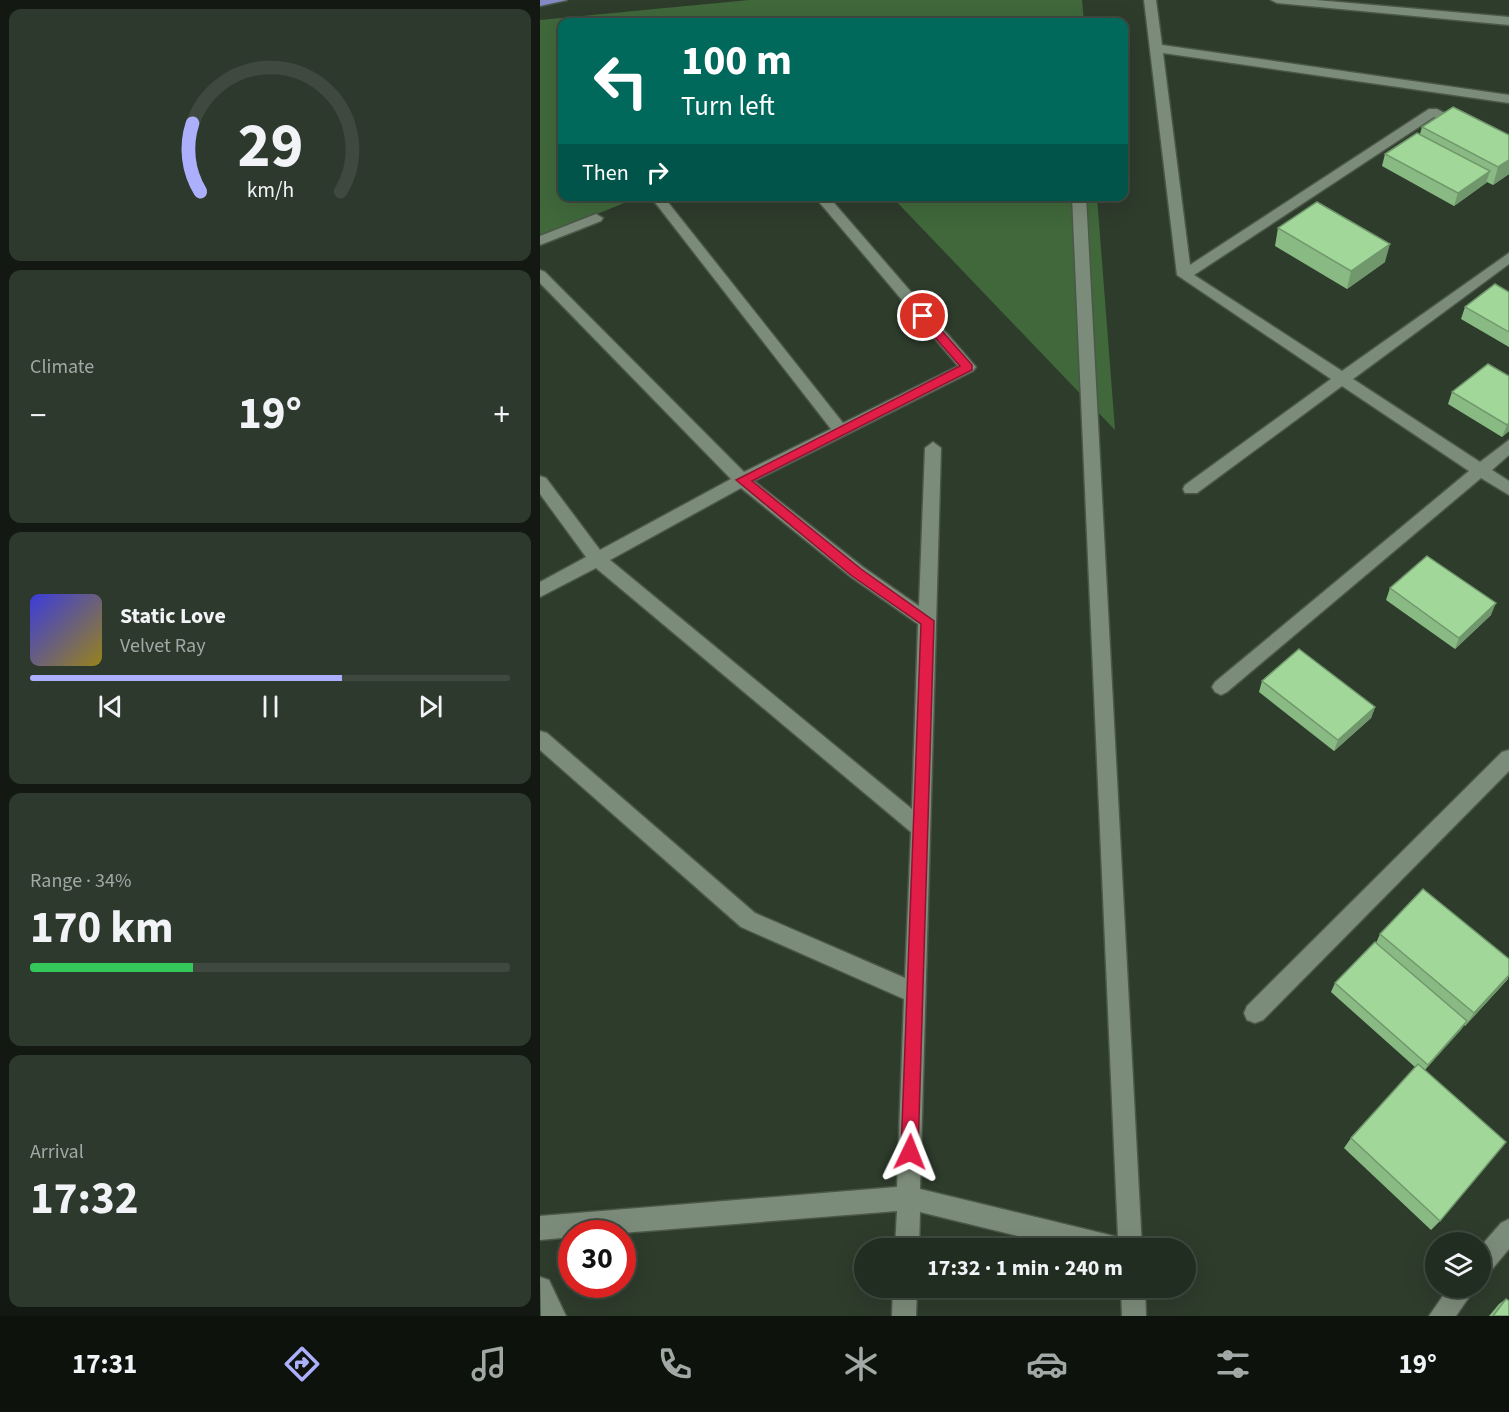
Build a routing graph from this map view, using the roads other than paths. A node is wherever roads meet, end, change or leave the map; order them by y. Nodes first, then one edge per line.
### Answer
1 (561, 0) edge
2 (1150, 0) edge
3 (1277, 0) edge
4 (540, 3) edge
5 (1509, 21) edge
6 (1156, 48) junction
7 (1509, 99) edge
8 (1471, 131) edge
9 (660, 201) edge
10 (824, 201) edge
11 (1079, 201) edge
12 (596, 218) dead end
13 (540, 241) edge
14 (1509, 257) edge
15 (1184, 274) junction
16 (540, 275) edge
17 (1342, 378) junction
18 (841, 431) junction
19 (1509, 446) edge
20 (933, 448) dead end
21 (1480, 470) junction
22 (742, 480) junction
23 (540, 482) edge
24 (1191, 489) dead end
25 (1509, 489) edge
26 (597, 559) junction
27 (540, 590) edge
28 (927, 621) junction
29 (1221, 687) dead end
30 (540, 739) edge
31 (1509, 758) edge
32 (920, 828) junction
33 (915, 993) junction
34 (1255, 1013) dead end
35 (908, 1198) junction
36 (540, 1228) edge
37 (1509, 1231) edge
38 (907, 1238) edge
39 (1074, 1238) edge
40 (1130, 1238) edge
41 (1491, 1253) edge
42 (540, 1289) edge
43 (905, 1298) edge
44 (1133, 1298) edge
45 (1455, 1298) edge
46 (554, 1316) edge
47 (904, 1316) edge
48 (1134, 1316) edge
49 (1441, 1316) edge

1 - 4 main road
2 - 6 street
3 - 5 street
6 - 7 street
6 - 15 street
8 - 15 street
9 - 18 street
10 - 18 street
11 - 40 street
12 - 13 street
14 - 17 street
15 - 17 street
16 - 22 street
17 - 21 street
17 - 24 street
18 - 22 street
19 - 21 street
20 - 28 street
21 - 25 street
21 - 29 street
22 - 26 street
22 - 28 street
23 - 26 street
26 - 27 street
26 - 32 street
28 - 32 street
30 - 33 street
31 - 34 street
32 - 33 street
33 - 35 street
35 - 36 street
35 - 38 street
35 - 39 street
37 - 41 street
42 - 46 street
43 - 47 street
44 - 48 street
45 - 49 street

